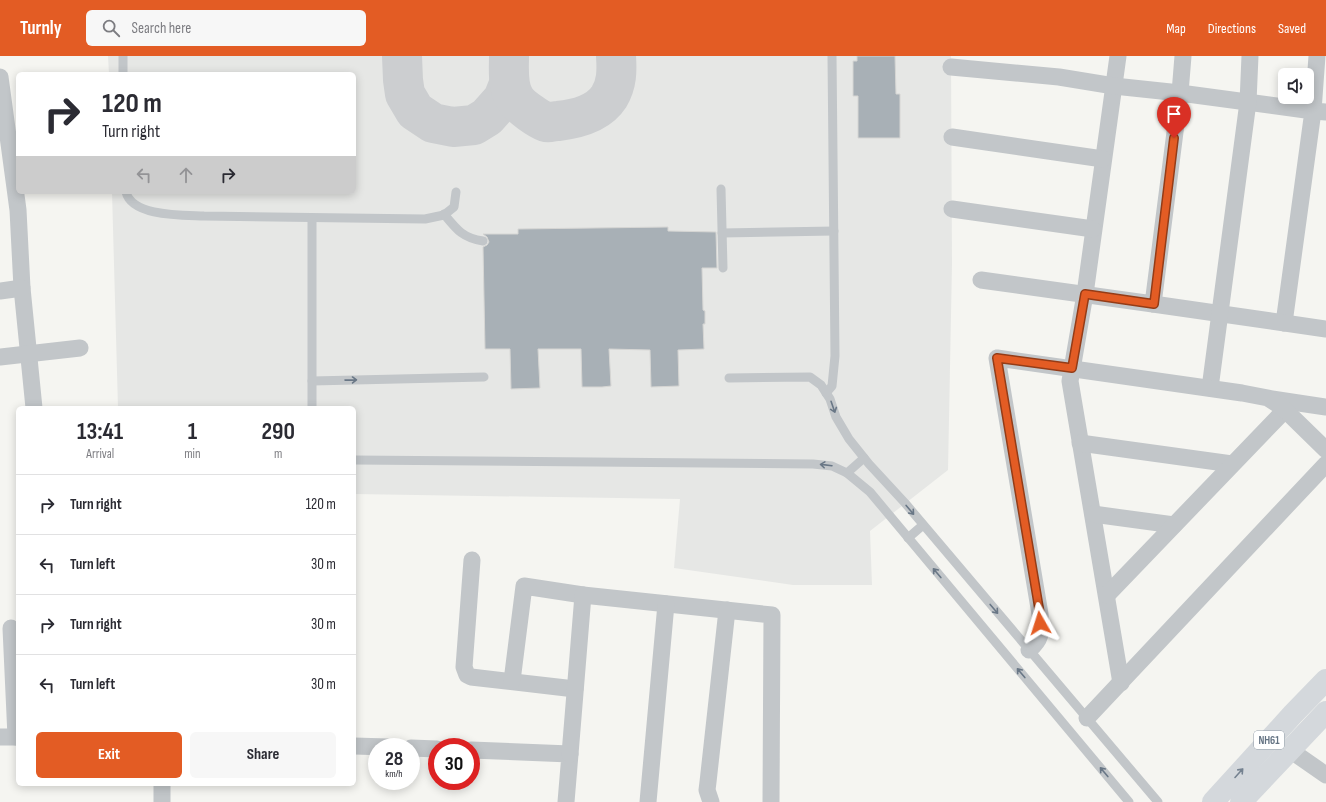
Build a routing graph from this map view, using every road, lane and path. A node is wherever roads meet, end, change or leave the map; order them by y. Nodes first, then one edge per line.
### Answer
1 (123, 56) edge
2 (832, 56) edge
3 (1118, 56) edge
4 (1183, 56) edge
5 (1250, 56) edge
6 (1317, 56) edge
7 (983, 63) edge
8 (951, 66) dead end
9 (123, 72) edge
10 (0, 77) edge
11 (1114, 86) junction
12 (1180, 93) junction
13 (1248, 102) junction
14 (1319, 112) edge
15 (4, 134) edge
16 (952, 137) dead end
17 (1103, 159) junction
18 (721, 189) dead end
19 (456, 192) dead end
20 (126, 194) edge
21 (952, 209) dead end
22 (444, 214) junction
23 (312, 218) junction
24 (1093, 229) junction
25 (834, 231) junction
26 (722, 233) junction
27 (483, 241) dead end
28 (723, 268) dead end
29 (980, 280) dead end
30 (22, 288) junction
31 (0, 291) edge
32 (1085, 294) junction
33 (1154, 304) junction
34 (1220, 314) junction
35 (1284, 323) junction
36 (1326, 329) edge
37 (80, 348) dead end
38 (28, 353) junction
39 (0, 357) edge
40 (1072, 368) junction
41 (484, 377) dead end
42 (729, 378) dead end
43 (312, 381) junction
44 (1210, 388) junction
45 (826, 393) junction
46 (1268, 398) junction
47 (34, 406) edge
48 (312, 406) edge
49 (1326, 407) edge
50 (1285, 410) junction
51 (1080, 442) junction
52 (1326, 450) edge
53 (864, 458) junction
54 (356, 460) edge
55 (1232, 464) junction
56 (1326, 464) edge
57 (847, 473) junction
58 (1093, 514) junction
59 (923, 525) junction
60 (1174, 525) junction
61 (908, 538) junction
62 (472, 560) dead end
63 (583, 595) junction
64 (1106, 595) junction
65 (666, 604) junction
66 (727, 610) junction
67 (11, 628) dead end
68 (1029, 650) junction
69 (1326, 680) edge
70 (512, 681) junction
71 (1121, 683) junction
72 (575, 688) junction
73 (1326, 712) edge
74 (1087, 718) junction
75 (11, 737) edge
76 (356, 746) edge
77 (368, 746) edge
78 (480, 750) edge
79 (1290, 750) junction
80 (570, 754) junction
81 (1326, 775) edge
82 (162, 786) edge
83 (1216, 801) edge
84 (162, 802) edge
85 (566, 802) edge
86 (648, 802) edge
87 (711, 802) edge
88 (771, 802) edge
89 (1129, 802) edge
90 (1158, 802) edge
91 (1241, 802) edge

1 - 9 lane
2 - 25 lane
3 - 11 street
4 - 12 street
5 - 13 street
6 - 14 street
7 - 8 street
7 - 11 street
10 - 15 street
11 - 12 street
11 - 17 street
12 - 13 street
12 - 33 street
13 - 14 street
13 - 34 street
14 - 35 street
15 - 30 street
16 - 17 street
17 - 24 street
18 - 26 lane
19 - 22 lane
20 - 23 lane
21 - 24 street
22 - 23 lane
22 - 27 lane
23 - 43 lane
24 - 32 street
25 - 26 lane
25 - 45 lane
26 - 28 lane
29 - 32 street
30 - 31 street
30 - 38 street
32 - 33 street
32 - 40 street
33 - 34 street
34 - 35 street
34 - 44 street
35 - 36 street
37 - 38 street
38 - 39 street
38 - 47 street
40 - 44 street
40 - 51 street
40 - 68 street
43 -> 41 lane
42 - 45 lane
43 - 48 lane
44 - 46 street
45 -> 53 lane
46 - 49 street
46 - 50 street
50 - 52 street
50 - 55 street
51 - 55 street
51 - 58 street
53 - 57 lane
53 -> 59 lane
57 -> 54 lane
55 - 60 street
56 - 71 street
57 - 61 lane
58 - 60 street
58 - 64 street
59 - 61 lane
59 -> 68 lane
60 - 64 street
89 -> 61 lane
62 - 70 street
63 - 65 street
63 - 70 street
63 - 72 street
64 - 71 street
65 - 66 street
65 - 86 street
66 - 87 street
66 - 88 street
67 - 75 street
68 - 74 lane
83 -> 69 highway, NH61
70 - 72 street
71 - 74 street
72 - 80 street
73 - 79 highway, NH61
74 - 90 lane
76 - 77 street
78 - 80 street
79 - 81 street
79 - 91 highway, NH61
80 - 85 street
82 - 84 street

